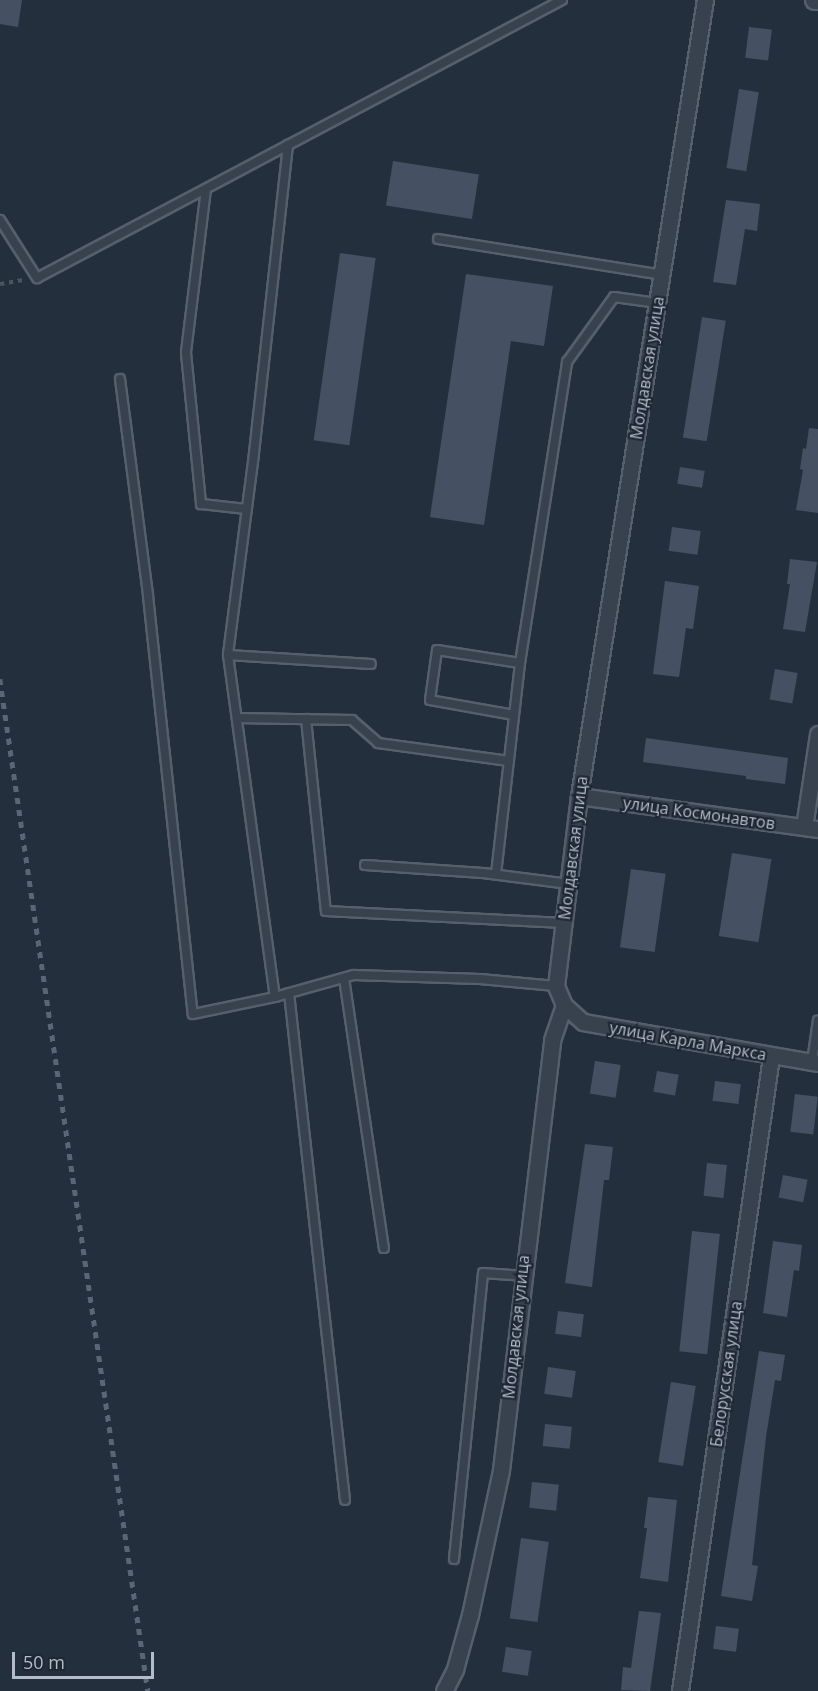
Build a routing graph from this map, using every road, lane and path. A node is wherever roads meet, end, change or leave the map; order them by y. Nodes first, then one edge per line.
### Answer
1 (562, 0) edge
2 (705, 0) edge
3 (288, 146) junction
4 (206, 189) junction
5 (0, 220) edge
6 (438, 239) dead end
7 (662, 275) junction
8 (37, 278) junction
9 (0, 284) edge
10 (657, 303) junction
11 (120, 379) dead end
12 (247, 508) junction
13 (228, 655) junction
14 (520, 663) junction
15 (371, 664) dead end
16 (514, 715) junction
17 (237, 718) junction
18 (306, 719) junction
19 (818, 734) edge
20 (509, 761) junction
21 (579, 796) junction
22 (811, 828) edge
23 (365, 866) dead end
24 (496, 874) junction
25 (569, 884) junction
26 (564, 923) junction
27 (344, 978) junction
28 (556, 986) junction
29 (289, 993) junction
30 (275, 997) junction
31 (564, 1005) junction
32 (818, 1020) edge
33 (771, 1056) junction
34 (815, 1062) edge
35 (384, 1248) dead end
36 (522, 1276) junction
37 (345, 1500) dead end
38 (454, 1559) dead end
39 (444, 1691) edge
40 (680, 1691) edge

1 - 3 lane
2 - 7 street, Молдавская улица
3 - 4 lane
3 - 12 lane
4 - 8 lane
4 - 12 lane
5 - 8 lane
6 - 7 lane
7 - 10 street, Молдавская улица
8 - 9 path
10 - 14 lane
10 - 21 street, Молдавская улица
11 - 30 lane
12 - 13 lane
13 - 15 lane
13 - 17 lane
14 - 16 lane
14 - 16 lane
16 - 20 lane
17 - 18 lane
17 - 30 lane
18 - 20 lane
18 - 26 lane
19 - 22 street
20 - 24 lane
21 - 22 street, улица Космонавтов
21 - 25 street, Молдавская улица
23 - 24 lane
24 - 25 lane
25 - 26 street, Молдавская улица
26 - 28 street, Молдавская улица
27 - 28 lane
27 - 29 lane
27 - 35 lane
28 - 31 street
29 - 30 lane
29 - 37 lane
31 - 33 street, улица Карла Маркса
31 - 36 street, Молдавская улица
32 - 34 lane
33 - 34 street, улица Карла Маркса
33 - 40 street, Белорусская улица
36 - 38 lane
36 - 39 street, Молдавская улица

